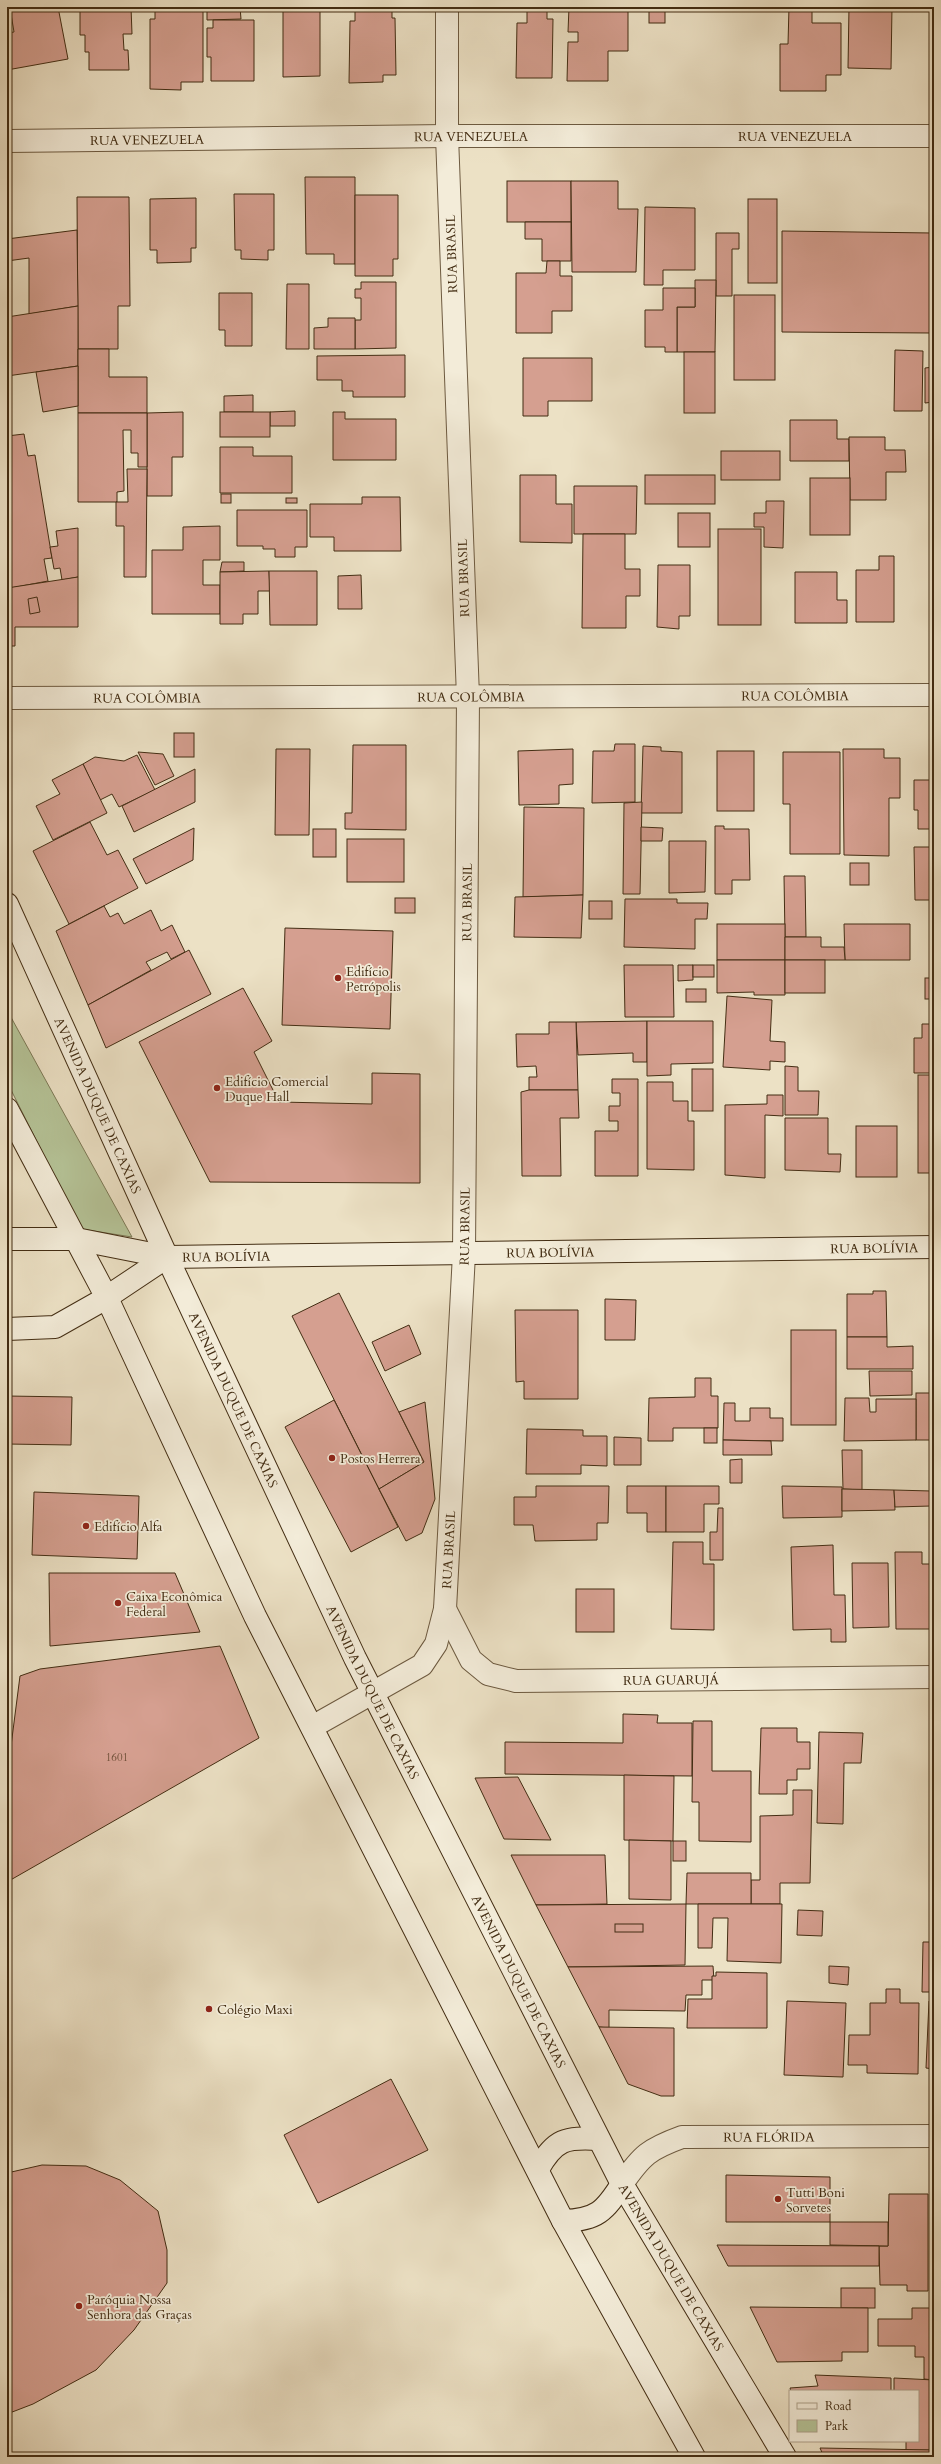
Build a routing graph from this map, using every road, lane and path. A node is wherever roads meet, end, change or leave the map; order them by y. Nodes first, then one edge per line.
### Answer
1 (447, 7) edge
2 (446, 136) junction
3 (934, 136) edge
4 (7, 141) edge
5 (934, 695) edge
6 (468, 697) junction
7 (7, 698) edge
8 (7, 904) edge
9 (7, 1109) edge
10 (7, 1240) edge
11 (76, 1240) junction
12 (934, 1246) edge
13 (464, 1254) junction
14 (167, 1257) junction
15 (107, 1298) junction
16 (7, 1329) edge
17 (445, 1609) junction
18 (934, 1677) edge
19 (373, 1693) junction
20 (312, 1727) junction
21 (934, 2136) edge
22 (598, 2139) junction
23 (538, 2169) junction
24 (622, 2184) junction
25 (563, 2221) junction
26 (694, 2457) edge
27 (785, 2457) edge

1 - 2 street, RUA BRASIL
2 - 3 street, RUA VENEZUELA
2 - 4 street, RUA VENEZUELA
2 - 6 street, RUA BRASIL
5 - 6 street, RUA COLÔMBIA
6 - 7 street, RUA COLÔMBIA
6 - 13 street, RUA BRASIL
8 - 14 street, AVENIDA DUQUE DE CAXIAS
9 - 11 street
10 - 11 street, RUA BOLÍVIA
11 - 14 street, RUA BOLÍVIA
11 - 15 street
12 - 13 street, RUA BOLÍVIA
13 - 14 street, RUA BOLÍVIA
13 - 17 street, RUA BRASIL
14 - 15 street
14 - 19 street, AVENIDA DUQUE DE CAXIAS
15 - 16 street
15 - 20 street
17 - 18 street, RUA GUARUJÁ
17 - 19 street, RUA BRASIL
19 - 20 street, RUA BRASIL
19 - 22 street, AVENIDA DUQUE DE CAXIAS
20 - 23 street
21 - 24 street, RUA FLÓRIDA
22 - 23 street
22 - 24 street, AVENIDA DUQUE DE CAXIAS
23 - 25 street
24 - 25 street
24 - 27 street, AVENIDA DUQUE DE CAXIAS
25 - 26 street

